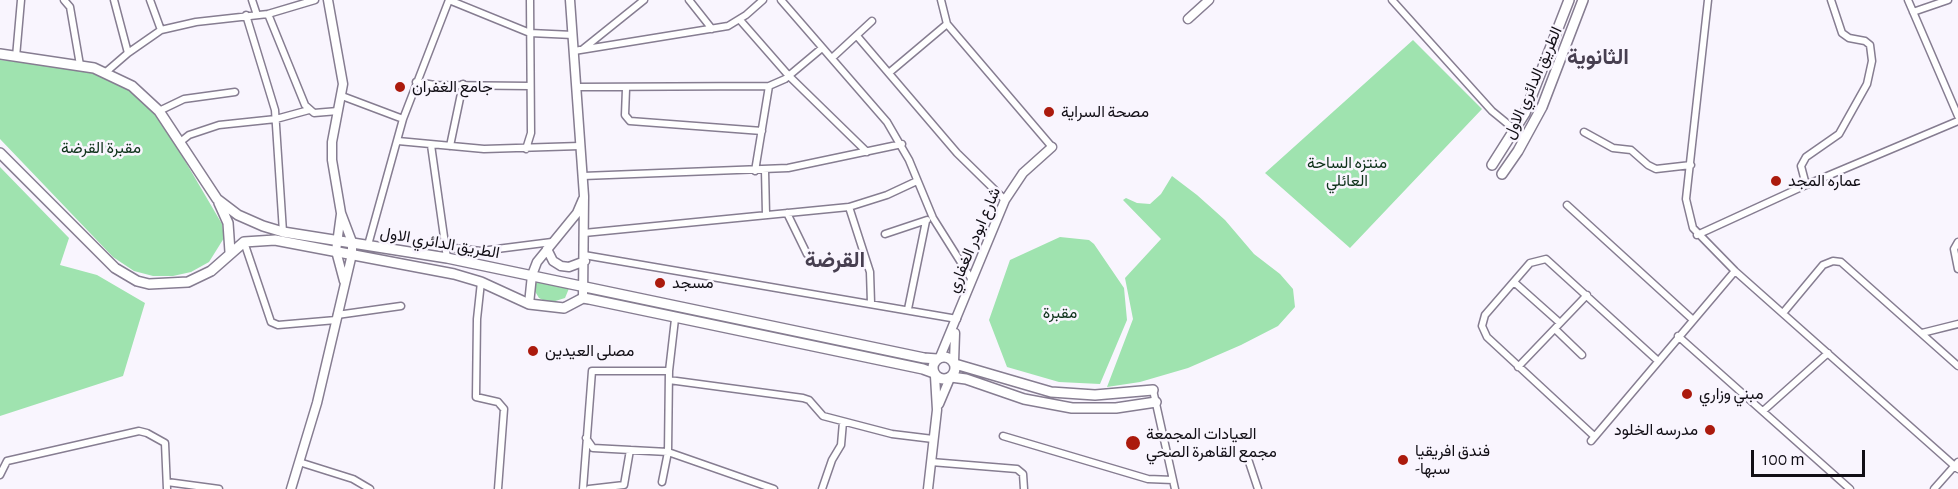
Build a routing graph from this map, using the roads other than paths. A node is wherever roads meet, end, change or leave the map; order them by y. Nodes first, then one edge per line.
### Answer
1 (21, 0) edge
2 (64, 0) edge
3 (114, 0) edge
4 (150, 0) edge
5 (252, 0) edge
6 (315, 0) edge
7 (328, 0) edge
8 (449, 0) edge
9 (530, 0) edge
10 (570, 0) edge
11 (644, 0) edge
12 (689, 0) edge
13 (763, 0) edge
14 (781, 0) edge
15 (941, 0) edge
16 (1209, 0) edge
17 (1392, 0) edge
18 (1569, 0) edge
19 (1583, 0) edge
20 (1708, 0) edge
21 (1830, 0) edge
22 (1908, 0) edge
23 (1948, 0) edge
24 (1913, 12) junction
25 (268, 14) junction
26 (246, 15) junction
27 (257, 15) junction
28 (740, 20) junction
29 (1188, 20) dead end
30 (872, 21) dead end
31 (947, 24) junction
32 (712, 29) junction
33 (161, 30) junction
34 (531, 33) junction
35 (573, 35) junction
36 (857, 36) junction
37 (822, 48) junction
38 (578, 50) junction
39 (128, 52) junction
40 (0, 54) edge
41 (16, 57) junction
42 (832, 58) junction
43 (80, 65) junction
44 (106, 72) junction
45 (890, 72) junction
46 (789, 76) junction
47 (416, 82) junction
48 (463, 84) junction
49 (531, 86) junction
50 (769, 86) junction
51 (576, 87) junction
52 (626, 89) junction
53 (235, 92) dead end
54 (342, 96) junction
55 (309, 110) junction
56 (159, 111) junction
57 (338, 111) junction
58 (276, 119) junction
59 (403, 119) junction
60 (1958, 119) edge
61 (762, 131) junction
62 (1515, 131) junction
63 (1584, 132) dead end
64 (1526, 138) junction
65 (398, 141) junction
66 (179, 143) junction
67 (902, 144) junction
68 (431, 146) junction
69 (450, 146) junction
70 (580, 146) junction
71 (1052, 147) joint
72 (526, 149) junction
73 (867, 152) junction
74 (0, 153) edge
75 (1492, 165) dead end
76 (1691, 165) junction
77 (765, 170) junction
78 (756, 171) junction
79 (1502, 174) dead end
80 (583, 176) junction
81 (917, 181) junction
82 (1806, 185) junction
83 (584, 196) junction
84 (217, 199) junction
85 (1005, 200) junction
86 (1567, 205) dead end
87 (849, 207) junction
88 (341, 213) junction
89 (787, 213) junction
90 (766, 214) junction
91 (933, 218) junction
92 (926, 221) junction
93 (283, 232) junction
94 (584, 233) junction
95 (885, 234) dead end
96 (1698, 235) junction
97 (336, 239) junction
98 (244, 242) junction
99 (352, 242) junction
100 (1958, 242) edge
101 (368, 245) junction
102 (550, 246) junction
103 (445, 248) junction
104 (230, 252) junction
105 (336, 252) junction
106 (352, 254) junction
107 (807, 254) dead end
108 (447, 258) junction
109 (584, 258) junction
110 (1958, 269) edge
111 (1735, 271) junction
112 (532, 275) junction
113 (972, 280) junction
114 (481, 282) junction
115 (1514, 282) junction
116 (345, 284) junction
117 (584, 287) junction
118 (1587, 295) junction
119 (583, 298) junction
120 (872, 303) junction
121 (530, 304) junction
122 (401, 306) dead end
123 (908, 309) junction
124 (1783, 313) junction
125 (337, 318) junction
126 (675, 318) junction
127 (1692, 319) junction
128 (956, 321) junction
129 (1560, 323) junction
130 (1958, 324) edge
131 (1555, 329) junction
132 (1922, 333) junction
133 (1678, 336) junction
134 (1828, 353) junction
135 (1582, 355) dead end
136 (939, 358) junction
137 (1658, 360) junction
138 (954, 363) junction
139 (1958, 366) edge
140 (1518, 367) junction
141 (669, 371) junction
142 (935, 375) junction
143 (951, 378) junction
144 (669, 380) junction
145 (1153, 390) joint
146 (1156, 402) junction
147 (937, 410) junction
148 (1763, 411) junction
149 (843, 422) junction
150 (1003, 436) dead end
151 (586, 438) junction
152 (933, 439) junction
153 (630, 450) junction
154 (668, 452) junction
155 (1248, 459) dead end
156 (300, 462) junction
157 (931, 462) junction
158 (1957, 466) edge
159 (0, 475) edge
160 (1173, 480) junction
161 (662, 482) dead end
162 (167, 485) edge
163 (219, 489) edge
164 (291, 489) edge
165 (370, 489) edge
166 (498, 489) edge
167 (583, 489) edge
168 (589, 489) edge
169 (774, 489) edge
170 (822, 489) edge
171 (928, 489) edge
172 (1024, 489) edge
173 (1175, 489) edge
174 (1258, 489) edge
175 (1850, 489) edge
176 (1934, 489) edge

1 - 41 street
2 - 43 street
3 - 39 street
4 - 33 street
5 - 27 street
6 - 25 street
7 - 54 street
8 - 34 street
8 - 47 street
9 - 34 street
10 - 35 street
11 - 38 street
12 - 32 street
13 - 28 street
14 - 37 street
15 - 31 street
16 - 29 street
17 - 62 street
18 - 62 main road, الطريق الدائري الاول
19 - 64 main road, الطريق الدائري الاول
20 - 76 street
21 - 82 street
22 - 24 street
23 - 24 street
24 - 60 street
25 - 27 street
25 - 55 street
26 - 27 street
26 - 33 street
26 - 58 street
28 - 32 street
28 - 46 street
30 - 36 street
31 - 45 street
31 - 71 street
32 - 38 street
33 - 39 street
34 - 35 street
34 - 49 street
35 - 38 street
36 - 42 street
36 - 45 street
37 - 42 street
37 - 46 street
38 - 51 street
39 - 44 street
40 - 41 main road, الطريق الدائري الاول
41 - 43 main road, الطريق الدائري الاول
42 - 67 street
43 - 44 main road, الطريق الدائري الاول
44 - 56 main road, الطريق الدائري الاول
45 - 85 street
46 - 50 street
46 - 73 street
47 - 48 street
47 - 59 street
48 - 49 street
48 - 69 street
49 - 72 street
50 - 52 street
50 - 61 street
51 - 52 street
51 - 70 street
52 - 61 street
53 - 56 street
54 - 57 street
54 - 59 street
55 - 57 street
55 - 58 street
56 - 66 main road, الطريق الدائري الاول
57 - 88 street
58 - 66 street
58 - 93 street
59 - 65 street
60 - 82 street
61 - 78 street
62 - 64 street
62 - 75 main road, الطريق الدائري الاول
63 - 76 street
64 - 79 main road, الطريق الدائري الاول
65 - 68 street
65 - 101 street
66 - 84 main road, الطريق الدائري الاول
67 - 73 street
67 - 81 street
68 - 69 street
68 - 103 street
69 - 72 street
70 - 72 street
70 - 80 street
71 - 85 street, شارع ابودر الغفاري
73 - 77 street
74 - 104 main road
76 - 96 street
77 - 78 street
77 - 90 street
78 - 80 street
80 - 83 street
81 - 87 street
81 - 91 street
82 - 96 street
83 - 94 street
83 - 102 street
84 - 93 main road, الطريق الدائري الاول
84 - 104 main road
85 - 113 street, شارع ابودر الغفاري
86 - 127 street
87 - 89 street
87 - 120 street
88 - 97 street
88 - 99 street
89 - 90 street
89 - 107 street
90 - 94 street
91 - 92 street
91 - 113 street
92 - 95 street
92 - 123 street
93 - 97 main road, الطريق الدائري الاول
94 - 109 street
96 - 111 street
97 - 99 main road, الطريق الدائري الاول
97 - 105 street
98 - 104 main road
98 - 105 main road, الطريق الدائري الاول
98 - 125 street
99 - 101 main road, الطريق الدائري الاول
99 - 106 street
100 - 110 street
101 - 108 main road, الطريق الدائري الاول
102 - 103 street
102 - 109 street
102 - 112 street
103 - 108 street
105 - 106 main road, الطريق الدائري الاول
105 - 116 street
106 - 114 main road, الطريق الدائري الاول
106 - 116 street
108 - 112 main road, الطريق الدائري الاول
109 - 117 street
109 - 120 street
111 - 124 street
111 - 127 street
112 - 117 main road, الطريق الدائري الاول
112 - 121 street
113 - 128 street, شارع ابودر الغفاري
114 - 121 main road, الطريق الدائري الاول
114 - 166 street
115 - 118 street
115 - 129 street
115 - 140 street
116 - 125 street
117 - 119 street
117 - 136 main road, الطريق الدائري الاول
118 - 129 street
118 - 137 street
119 - 121 main road, الطريق الدائري الاول
119 - 126 main road
120 - 123 street
122 - 125 street
123 - 128 street
124 - 132 street
124 - 134 street
125 - 156 street
126 - 141 street
126 - 142 main road
127 - 133 street
128 - 136 street, شارع ابودر الغفاري
128 - 138 street, شارع ابودر الغفاري
129 - 131 street
130 - 132 street
131 - 135 street
131 - 140 street
132 - 139 street
133 - 137 street
133 - 148 street
134 - 148 street
134 - 158 street
136 - 138 main road
136 - 142 main road
137 - 140 street
138 - 143 main road
138 - 145 main road
141 - 144 street
141 - 151 street
142 - 143 main road
142 - 147 street
143 - 146 main road
143 - 147 street
144 - 149 street
144 - 154 street
145 - 146 street
146 - 160 street
147 - 152 street
148 - 175 street
149 - 152 street
149 - 170 street
150 - 160 street
151 - 153 street
151 - 167 street
152 - 157 street
153 - 154 street
153 - 168 street
154 - 161 street
154 - 169 street
155 - 174 street
156 - 164 street
156 - 165 street
157 - 171 street
157 - 172 street
158 - 176 street
159 - 162 street
160 - 173 street
162 - 163 street

